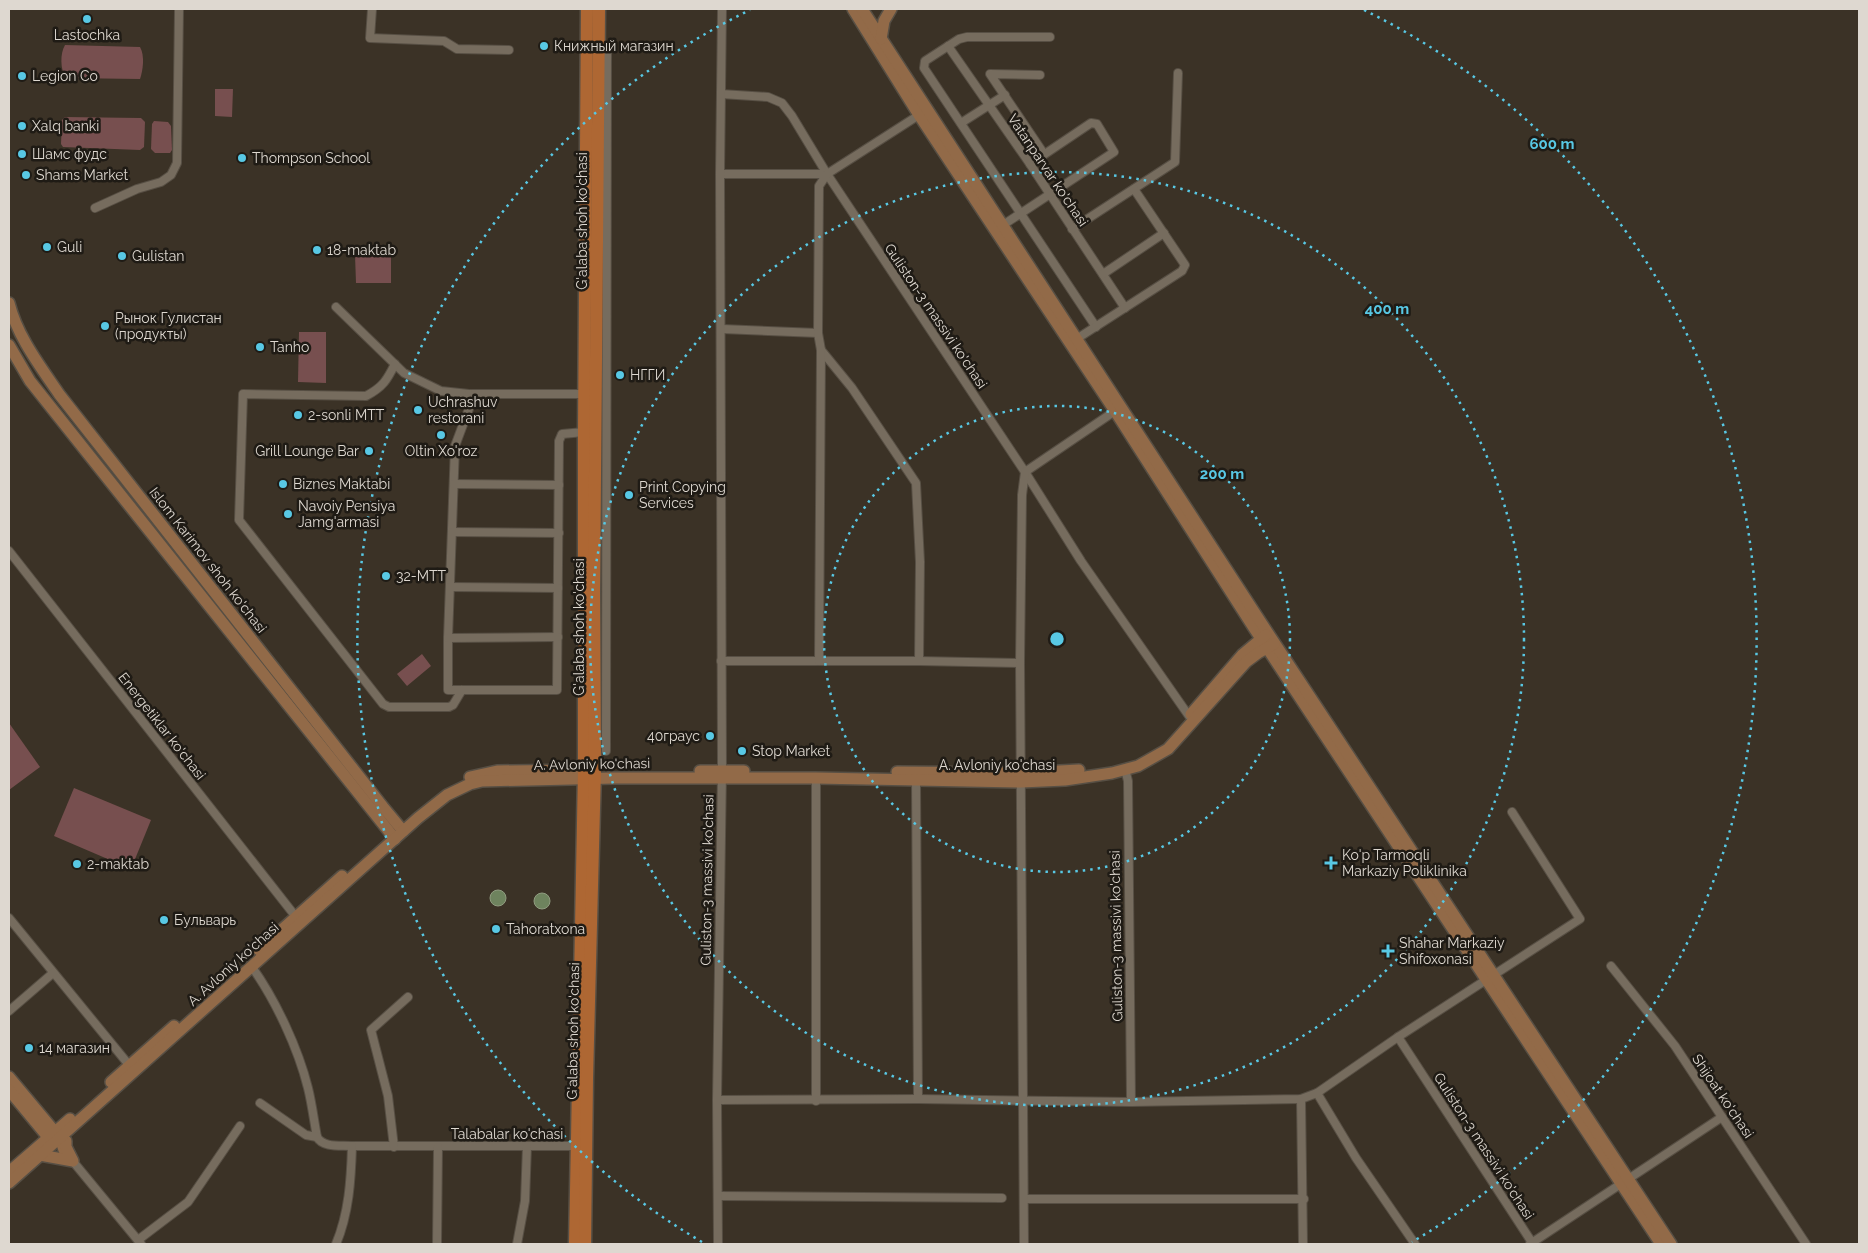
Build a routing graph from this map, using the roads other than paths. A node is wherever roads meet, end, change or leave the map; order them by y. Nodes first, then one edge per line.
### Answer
1 (179, 9) edge
2 (372, 9) edge
3 (586, 9) edge
4 (599, 9) edge
5 (722, 9) edge
6 (854, 9) edge
7 (862, 9) edge
8 (891, 9) edge
9 (1050, 37) dead end
10 (880, 38) junction
11 (948, 46) junction
12 (509, 50) dead end
13 (1178, 73) dead end
14 (1040, 75) dead end
15 (721, 94) junction
16 (1005, 95) junction
17 (989, 104) junction
18 (919, 115) junction
19 (961, 123) junction
20 (1044, 154) junction
21 (1030, 164) junction
22 (720, 174) junction
23 (827, 174) junction
24 (1134, 189) junction
25 (1050, 194) junction
26 (95, 208) dead end
27 (1020, 213) junction
28 (999, 225) junction
29 (1072, 229) junction
30 (1164, 233) junction
31 (1102, 274) junction
32 (9, 303) edge
33 (336, 307) dead end
34 (1125, 308) junction
35 (11, 319) edge
36 (1096, 327) junction
37 (722, 329) junction
38 (14, 331) edge
39 (818, 332) junction
40 (1078, 338) junction
41 (9, 345) edge
42 (821, 350) junction
43 (395, 364) junction
44 (469, 394) junction
45 (585, 394) junction
46 (1115, 411) junction
47 (584, 432) junction
48 (1025, 472) junction
49 (454, 484) junction
50 (559, 485) junction
51 (452, 532) junction
52 (559, 534) junction
53 (9, 550) edge
54 (450, 587) junction
55 (558, 588) junction
56 (558, 637) junction
57 (448, 638) junction
58 (1268, 641) junction
59 (721, 661) junction
60 (819, 661) junction
61 (919, 661) junction
62 (1020, 663) junction
63 (462, 690) junction
64 (600, 706) junction
65 (1189, 716) junction
66 (606, 751) dead end
67 (1125, 770) junction
68 (589, 774) junction
69 (721, 775) junction
70 (1022, 777) junction
71 (816, 778) junction
72 (916, 780) junction
73 (1512, 812) dead end
74 (397, 832) junction
75 (296, 917) junction
76 (9, 918) edge
77 (12, 925) edge
78 (1611, 966) dead end
79 (252, 967) junction
80 (53, 974) junction
81 (1490, 977) junction
82 (408, 997) dead end
83 (9, 1011) edge
84 (1398, 1037) junction
85 (130, 1065) junction
86 (9, 1078) edge
87 (9, 1090) edge
88 (1317, 1093) junction
89 (918, 1099) junction
90 (1301, 1099) junction
91 (718, 1100) junction
92 (1024, 1100) junction
93 (816, 1101) junction
94 (260, 1102) dead end
95 (1131, 1102) junction
96 (1722, 1117) junction
97 (41, 1123) junction
98 (67, 1126) junction
99 (240, 1126) dead end
100 (317, 1137) junction
101 (54, 1138) junction
102 (352, 1146) junction
103 (527, 1146) junction
104 (576, 1146) junction
105 (394, 1147) junction
106 (438, 1147) junction
107 (64, 1150) joint
108 (37, 1152) junction
109 (73, 1162) junction
110 (9, 1172) edge
111 (1625, 1182) junction
112 (9, 1183) edge
113 (718, 1196) junction
114 (1002, 1198) dead end
115 (1024, 1199) junction
116 (1304, 1199) junction
117 (139, 1242) edge
118 (336, 1244) edge
119 (437, 1244) edge
120 (518, 1244) edge
121 (574, 1244) edge
122 (585, 1244) edge
123 (718, 1244) edge
124 (1024, 1244) edge
125 (1304, 1244) edge
126 (1415, 1244) edge
127 (1532, 1244) edge
128 (1661, 1244) edge
129 (1671, 1244) edge
130 (1806, 1244) edge

1 - 26 street
2 - 12 street
3 - 45 main road, G'alaba shoh ko'chasi
4 - 64 main road, G'alaba shoh ko'chasi
5 - 15 street, Guliston-3 massivi ko'chasi
6 - 18 street
7 - 10 street
8 - 10 street
9 - 11 street
10 - 28 street
11 - 17 street, Vatanparvar ko'chasi
11 - 19 street
13 - 24 street
14 - 16 street
15 - 22 street, Guliston-3 massivi ko'chasi
15 - 23 street, Guliston-3 massivi ko'chasi
16 - 17 street
16 - 20 street
17 - 19 street
17 - 21 street, Vatanparvar ko'chasi
18 - 23 street
18 - 28 street
19 - 27 street
20 - 21 street
20 - 25 street
21 - 25 street, Vatanparvar ko'chasi
22 - 23 street
22 - 37 street, Guliston-3 massivi ko'chasi
23 - 39 street
23 - 48 street, Guliston-3 massivi ko'chasi
24 - 29 street
24 - 30 street
25 - 27 street
25 - 29 street, Vatanparvar ko'chasi
27 - 28 street
27 - 36 street
28 - 40 street
28 - 46 street
29 - 31 street, Vatanparvar ko'chasi
30 - 31 street
30 - 34 street
31 - 34 street, Vatanparvar ko'chasi
32 - 35 street, Islom Karimov shoh ko'chasi
33 - 43 street
34 - 36 street
35 - 38 street, Islom Karimov shoh ko'chasi
36 - 40 street
37 - 39 street
37 - 59 street, Guliston-3 massivi ko'chasi
38 - 74 street, Islom Karimov shoh ko'chasi
39 - 42 street
40 - 58 street
41 - 74 street, Islom Karimov shoh ko'chasi
42 - 60 street
42 - 61 street
43 - 44 street
43 - 63 street
44 - 45 street
44 - 49 street
45 - 47 main road, G'alaba shoh ko'chasi
46 - 48 street
46 - 58 street
47 - 50 street
47 - 68 main road, G'alaba shoh ko'chasi
48 - 62 street
48 - 65 street, Guliston-3 massivi ko'chasi
49 - 50 street
49 - 51 street
50 - 52 street
51 - 52 street
51 - 54 street
52 - 55 street
53 - 75 street, Energetiklar ko'chasi
54 - 55 street
54 - 57 street
55 - 56 street
56 - 57 street
56 - 63 street
57 - 63 street
58 - 65 street, A. Avloniy ko'chasi
58 - 67 street, A. Avloniy ko'chasi
58 - 81 street
59 - 60 street
59 - 69 street, Guliston-3 massivi ko'chasi
60 - 61 street
61 - 62 street
62 - 70 street
64 - 66 street
64 - 68 main road, G'alaba shoh ko'chasi
65 - 70 street, A. Avloniy ko'chasi
67 - 70 street, A. Avloniy ko'chasi
67 - 95 street, Guliston-3 massivi ko'chasi
68 - 69 street, A. Avloniy ko'chasi
68 - 74 street, A. Avloniy ko'chasi
68 - 104 main road, G'alaba shoh ko'chasi
68 - 122 main road, G'alaba shoh ko'chasi
69 - 70 street, A. Avloniy ko'chasi
69 - 71 street, A. Avloniy ko'chasi
69 - 91 street, Guliston-3 massivi ko'chasi
70 - 72 street, A. Avloniy ko'chasi
70 - 92 street
71 - 72 street, A. Avloniy ko'chasi
71 - 93 street
72 - 89 street
73 - 81 street
74 - 75 street, A. Avloniy ko'chasi
74 - 79 street, A. Avloniy ko'chasi
75 - 85 street, A. Avloniy ko'chasi
76 - 77 street
77 - 80 street
78 - 96 street, Shijoat ko'chasi
79 - 98 street, A. Avloniy ko'chasi
79 - 100 street
80 - 83 street
80 - 85 street
81 - 84 street
81 - 111 street
82 - 105 street
84 - 88 street
84 - 127 street, Guliston-3 massivi ko'chasi
85 - 98 street, A. Avloniy ko'chasi
86 - 97 street
87 - 97 street
88 - 90 street
88 - 126 street
89 - 92 street
89 - 93 street
90 - 95 street
90 - 116 street
91 - 93 street
91 - 113 street, Guliston-3 massivi ko'chasi
92 - 95 street
92 - 115 street
94 - 100 street, Talabalar ko'chasi
96 - 111 street, Guliston-3 massivi ko'chasi
96 - 130 street, Shijoat ko'chasi
97 - 98 street
97 - 101 street
97 - 108 street
98 - 101 street, A. Avloniy ko'chasi
98 - 109 street
99 - 117 street
100 - 102 street, Talabalar ko'chasi
101 - 107 street
101 - 108 street, A. Avloniy ko'chasi
102 - 105 street, Talabalar ko'chasi
102 - 118 street
103 - 104 street, Talabalar ko'chasi
103 - 106 street, Talabalar ko'chasi
103 - 120 street
104 - 121 main road, G'alaba shoh ko'chasi
105 - 106 street, Talabalar ko'chasi
106 - 119 street, Talabalar ko'chasi
107 - 109 street
108 - 109 street
108 - 110 street, A. Avloniy ko'chasi
108 - 112 street, A. Avloniy ko'chasi
109 - 117 street
111 - 127 street, Guliston-3 massivi ko'chasi
111 - 128 street
111 - 129 street
113 - 114 street
113 - 123 street, Guliston-3 massivi ko'chasi
115 - 116 street
115 - 124 street
116 - 125 street

